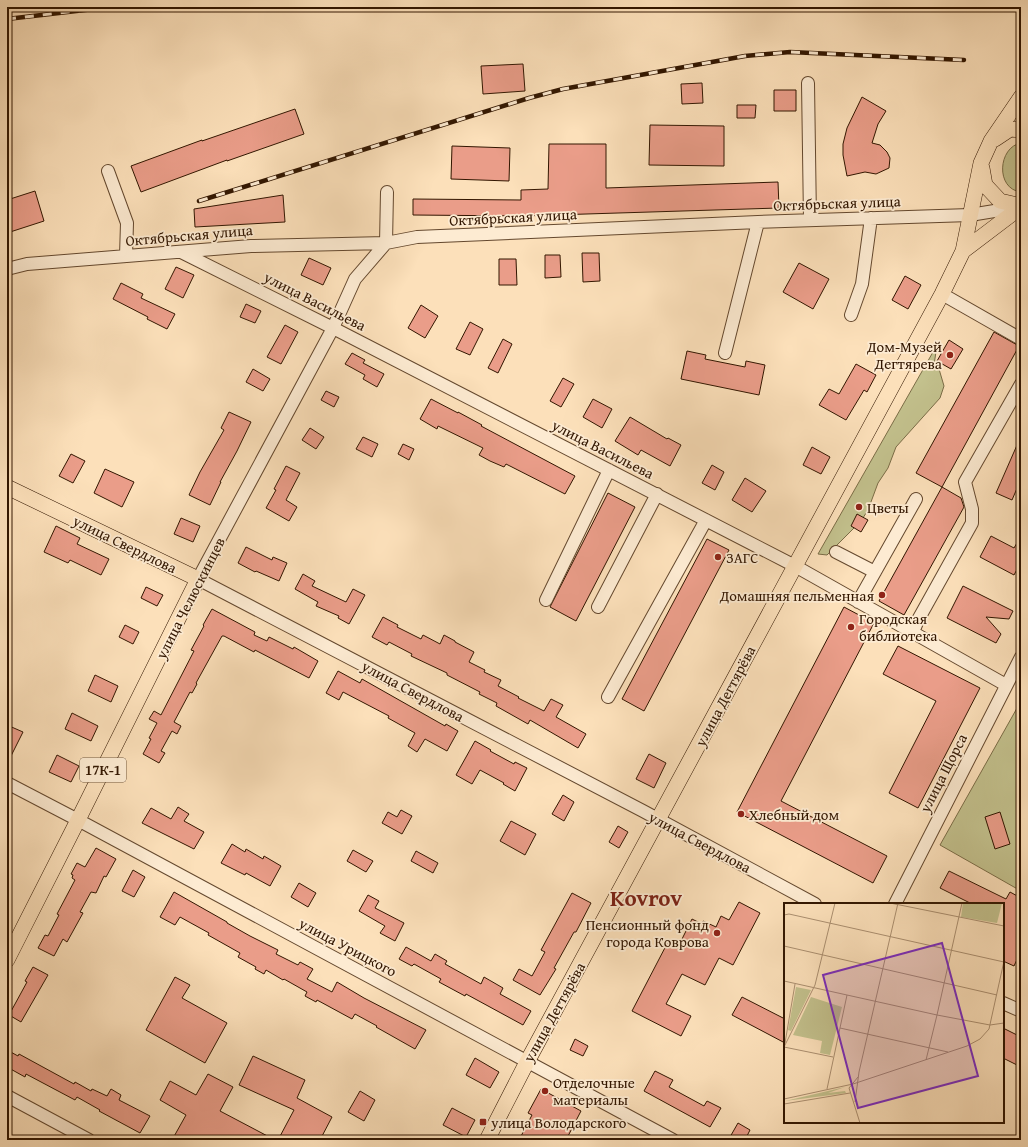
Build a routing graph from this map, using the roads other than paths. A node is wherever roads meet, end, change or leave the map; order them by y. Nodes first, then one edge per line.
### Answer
1 (808, 83) dead end
2 (1021, 98) edge
3 (1021, 130) edge
4 (991, 141) junction
5 (981, 163) junction
6 (108, 171) dead end
7 (387, 192) dead end
8 (1021, 207) edge
9 (970, 215) junction
10 (871, 218) junction
11 (810, 220) junction
12 (758, 222) junction
13 (386, 243) junction
14 (963, 251) junction
15 (180, 252) junction
16 (126, 256) junction
17 (7, 270) edge
18 (942, 294) junction
19 (852, 315) dead end
20 (333, 328) junction
21 (1021, 339) edge
22 (725, 353) dead end
23 (1021, 384) edge
24 (609, 470) junction
25 (7, 486) edge
26 (657, 494) junction
27 (916, 499) dead end
28 (706, 520) junction
29 (836, 552) dead end
30 (795, 566) junction
31 (875, 572) junction
32 (198, 579) junction
33 (546, 600) dead end
34 (858, 602) junction
35 (598, 607) dead end
36 (913, 632) junction
37 (1021, 657) edge
38 (1006, 685) junction
39 (608, 697) dead end
40 (7, 783) edge
41 (78, 820) junction
42 (658, 820) junction
43 (813, 903) edge
44 (896, 903) edge
45 (7, 960) edge
46 (1004, 1002) edge
47 (1021, 1011) edge
48 (527, 1062) junction
49 (7, 1096) edge
50 (89, 1140) edge
51 (487, 1140) edge
52 (673, 1140) edge

1 - 11 street
2 - 4 main road, улица Дегтярёва
3 - 4 main road
4 - 5 main road, улица Дегтярёва
5 - 8 main road
5 - 9 main road, улица Дегтярёва
6 - 16 street
7 - 13 street
8 - 9 street, Октябрьская улица
8 - 14 main road, улица Дегтярёва
9 - 10 street, Октябрьская улица
9 - 14 main road, улица Дегтярёва
10 - 11 street, Октябрьская улица
10 - 19 street
11 - 12 street, Октябрьская улица
12 - 13 street, Октябрьская улица
12 - 22 street
13 - 15 street, Октябрьская улица
13 - 20 street, улица Челюскинцев
14 - 18 main road, улица Дегтярёва
15 - 16 street, Октябрьская улица
15 - 20 street, улица Васильева
16 - 17 street, Октябрьская улица
18 - 21 street
18 - 30 main road, улица Дегтярёва
20 - 24 street, улица Васильева
20 - 32 street, улица Челюскинцев
23 - 36 street
24 - 26 street, улица Васильева
24 - 33 street
25 - 32 main road, улица Свердлова
26 - 28 street, улица Васильева
26 - 35 street
27 - 31 street
28 - 30 street, улица Васильева
28 - 39 street
29 - 31 street
30 - 34 street, улица Васильева
30 - 42 main road, улица Дегтярёва
31 - 34 street
32 - 41 main road, улица Челюскинцев / 17К-1
32 - 42 street, улица Свердлова
34 - 36 street, улица Васильева
36 - 38 street, улица Васильева
37 - 38 street, улица Щорса
38 - 44 street, улица Щорса
40 - 41 street, улица Урицкого
41 - 45 main road, улица Челюскинцев / 17К-1
41 - 48 street, улица Урицкого
42 - 43 street, улица Свердлова
42 - 48 main road, улица Дегтярёва
46 - 47 street
48 - 51 main road, улица Дегтярёва
48 - 52 street, улица Урицкого
49 - 50 street

